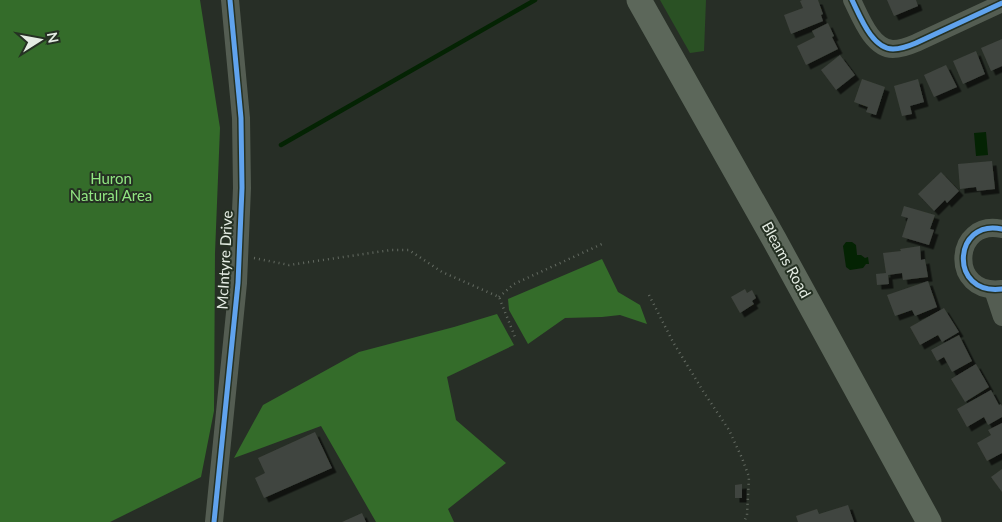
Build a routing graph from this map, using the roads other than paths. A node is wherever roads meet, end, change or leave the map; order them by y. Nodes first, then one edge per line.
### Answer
1 (230, 0) edge
2 (639, 0) edge
3 (852, 0) edge
4 (1002, 3) edge
5 (1002, 229) edge
6 (998, 289) edge
7 (1002, 317) edge
8 (214, 522) edge
9 (929, 522) edge

1 - 8 street, McIntyre Drive
2 - 9 main road, Bleams Road
3 - 4 street
5 - 6 street
6 - 7 street

